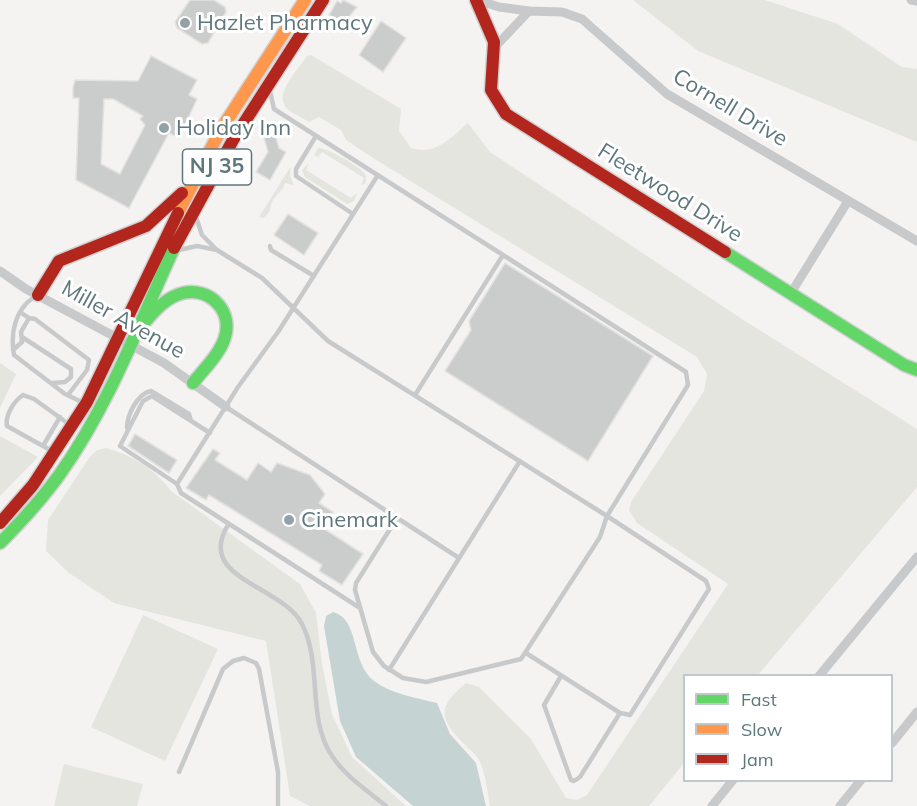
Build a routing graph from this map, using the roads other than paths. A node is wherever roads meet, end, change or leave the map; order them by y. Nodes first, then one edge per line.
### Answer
1 (305, 0) edge
2 (323, 0) edge
3 (477, 0) edge
4 (911, 0) edge
5 (917, 1) edge
6 (529, 11) junction
7 (494, 48) junction
8 (270, 78) junction
9 (316, 136) junction
10 (378, 175) junction
11 (194, 178) junction
12 (848, 201) junction
13 (196, 204) junction
14 (353, 214) junction
15 (917, 241) edge
16 (270, 246) dead end
17 (217, 250) junction
18 (503, 255) junction
19 (170, 257) junction
20 (0, 271) edge
21 (314, 276) junction
22 (791, 293) junction
23 (38, 295) junction
24 (292, 309) junction
25 (20, 312) junction
26 (28, 318) junction
27 (138, 331) junction
28 (22, 337) junction
29 (118, 339) junction
30 (132, 346) junction
31 (13, 350) junction
32 (917, 370) edge
33 (53, 383) junction
34 (193, 383) junction
35 (415, 394) junction
36 (68, 395) junction
37 (86, 404) junction
38 (226, 406) junction
39 (60, 417) junction
40 (73, 426) junction
41 (210, 433) junction
42 (43, 446) junction
43 (57, 453) junction
44 (520, 461) junction
45 (177, 484) junction
46 (607, 516) junction
47 (397, 518) junction
48 (0, 523) edge
49 (228, 525) junction
50 (0, 543) edge
51 (917, 557) edge
52 (459, 558) junction
53 (360, 608) junction
54 (526, 653) junction
55 (389, 670) junction
56 (820, 674) edge
57 (561, 676) junction
58 (917, 712) edge
59 (620, 713) junction
60 (893, 741) edge
61 (179, 772) dead end
62 (731, 782) edge
63 (859, 782) edge
64 (278, 806) edge
65 (386, 806) edge
66 (712, 806) edge
67 (840, 806) edge

1 - 11 main road, NJ 35
2 - 8 main road, NJ 35
3 - 6 street, Cornell Drive
3 - 7 main road, Fleetwood Drive
4 - 5 street
6 - 7 street
6 - 12 street, Cornell Drive
7 - 22 main road, Fleetwood Drive
8 - 9 lane
8 - 13 main road, NJ 35
9 - 10 lane
9 - 14 lane
10 - 14 lane
10 - 18 lane
11 - 23 main road
11 - 29 main road, NJ 35
12 - 15 street, Cornell Drive
12 - 22 street
13 - 17 lane
13 - 19 main road, NJ 35
14 - 21 lane
16 - 21 lane
17 - 19 lane
17 - 24 lane
18 - 35 lane
18 - 46 lane
19 - 27 main road, NJ 35
20 - 23 street, Miller Avenue
21 - 24 lane
22 - 32 main road, Fleetwood Drive
23 - 25 lane
23 - 29 street, Miller Avenue
24 - 35 lane
24 - 38 lane
25 - 26 lane
25 - 31 lane
26 - 28 lane
26 - 36 lane
27 - 30 main road, NJ 35
27 - 34 main road
28 - 31 lane
28 - 33 lane
29 - 30 street, Miller Avenue
29 - 37 main road, NJ 35
30 - 34 street, Miller Avenue
30 - 50 main road, NJ 35
31 - 33 lane
33 - 36 lane
34 - 38 street, Miller Avenue
35 - 44 lane
36 - 37 lane
37 - 40 main road, NJ 35
38 - 41 lane
38 - 47 lane
39 - 40 lane
39 - 42 lane
39 - 42 lane
40 - 43 main road, NJ 35
41 - 45 lane
41 - 45 lane
42 - 43 lane
43 - 48 main road, NJ 35
44 - 46 lane
44 - 52 lane
45 - 49 lane
46 - 54 lane
46 - 59 lane
47 - 52 lane
47 - 53 lane
49 - 53 lane
49 - 65 lane
51 - 56 street
52 - 55 lane
53 - 55 lane
54 - 55 lane
54 - 57 lane
57 - 59 lane
57 - 59 lane
58 - 60 street
61 - 64 lane
62 - 66 street
63 - 67 street

